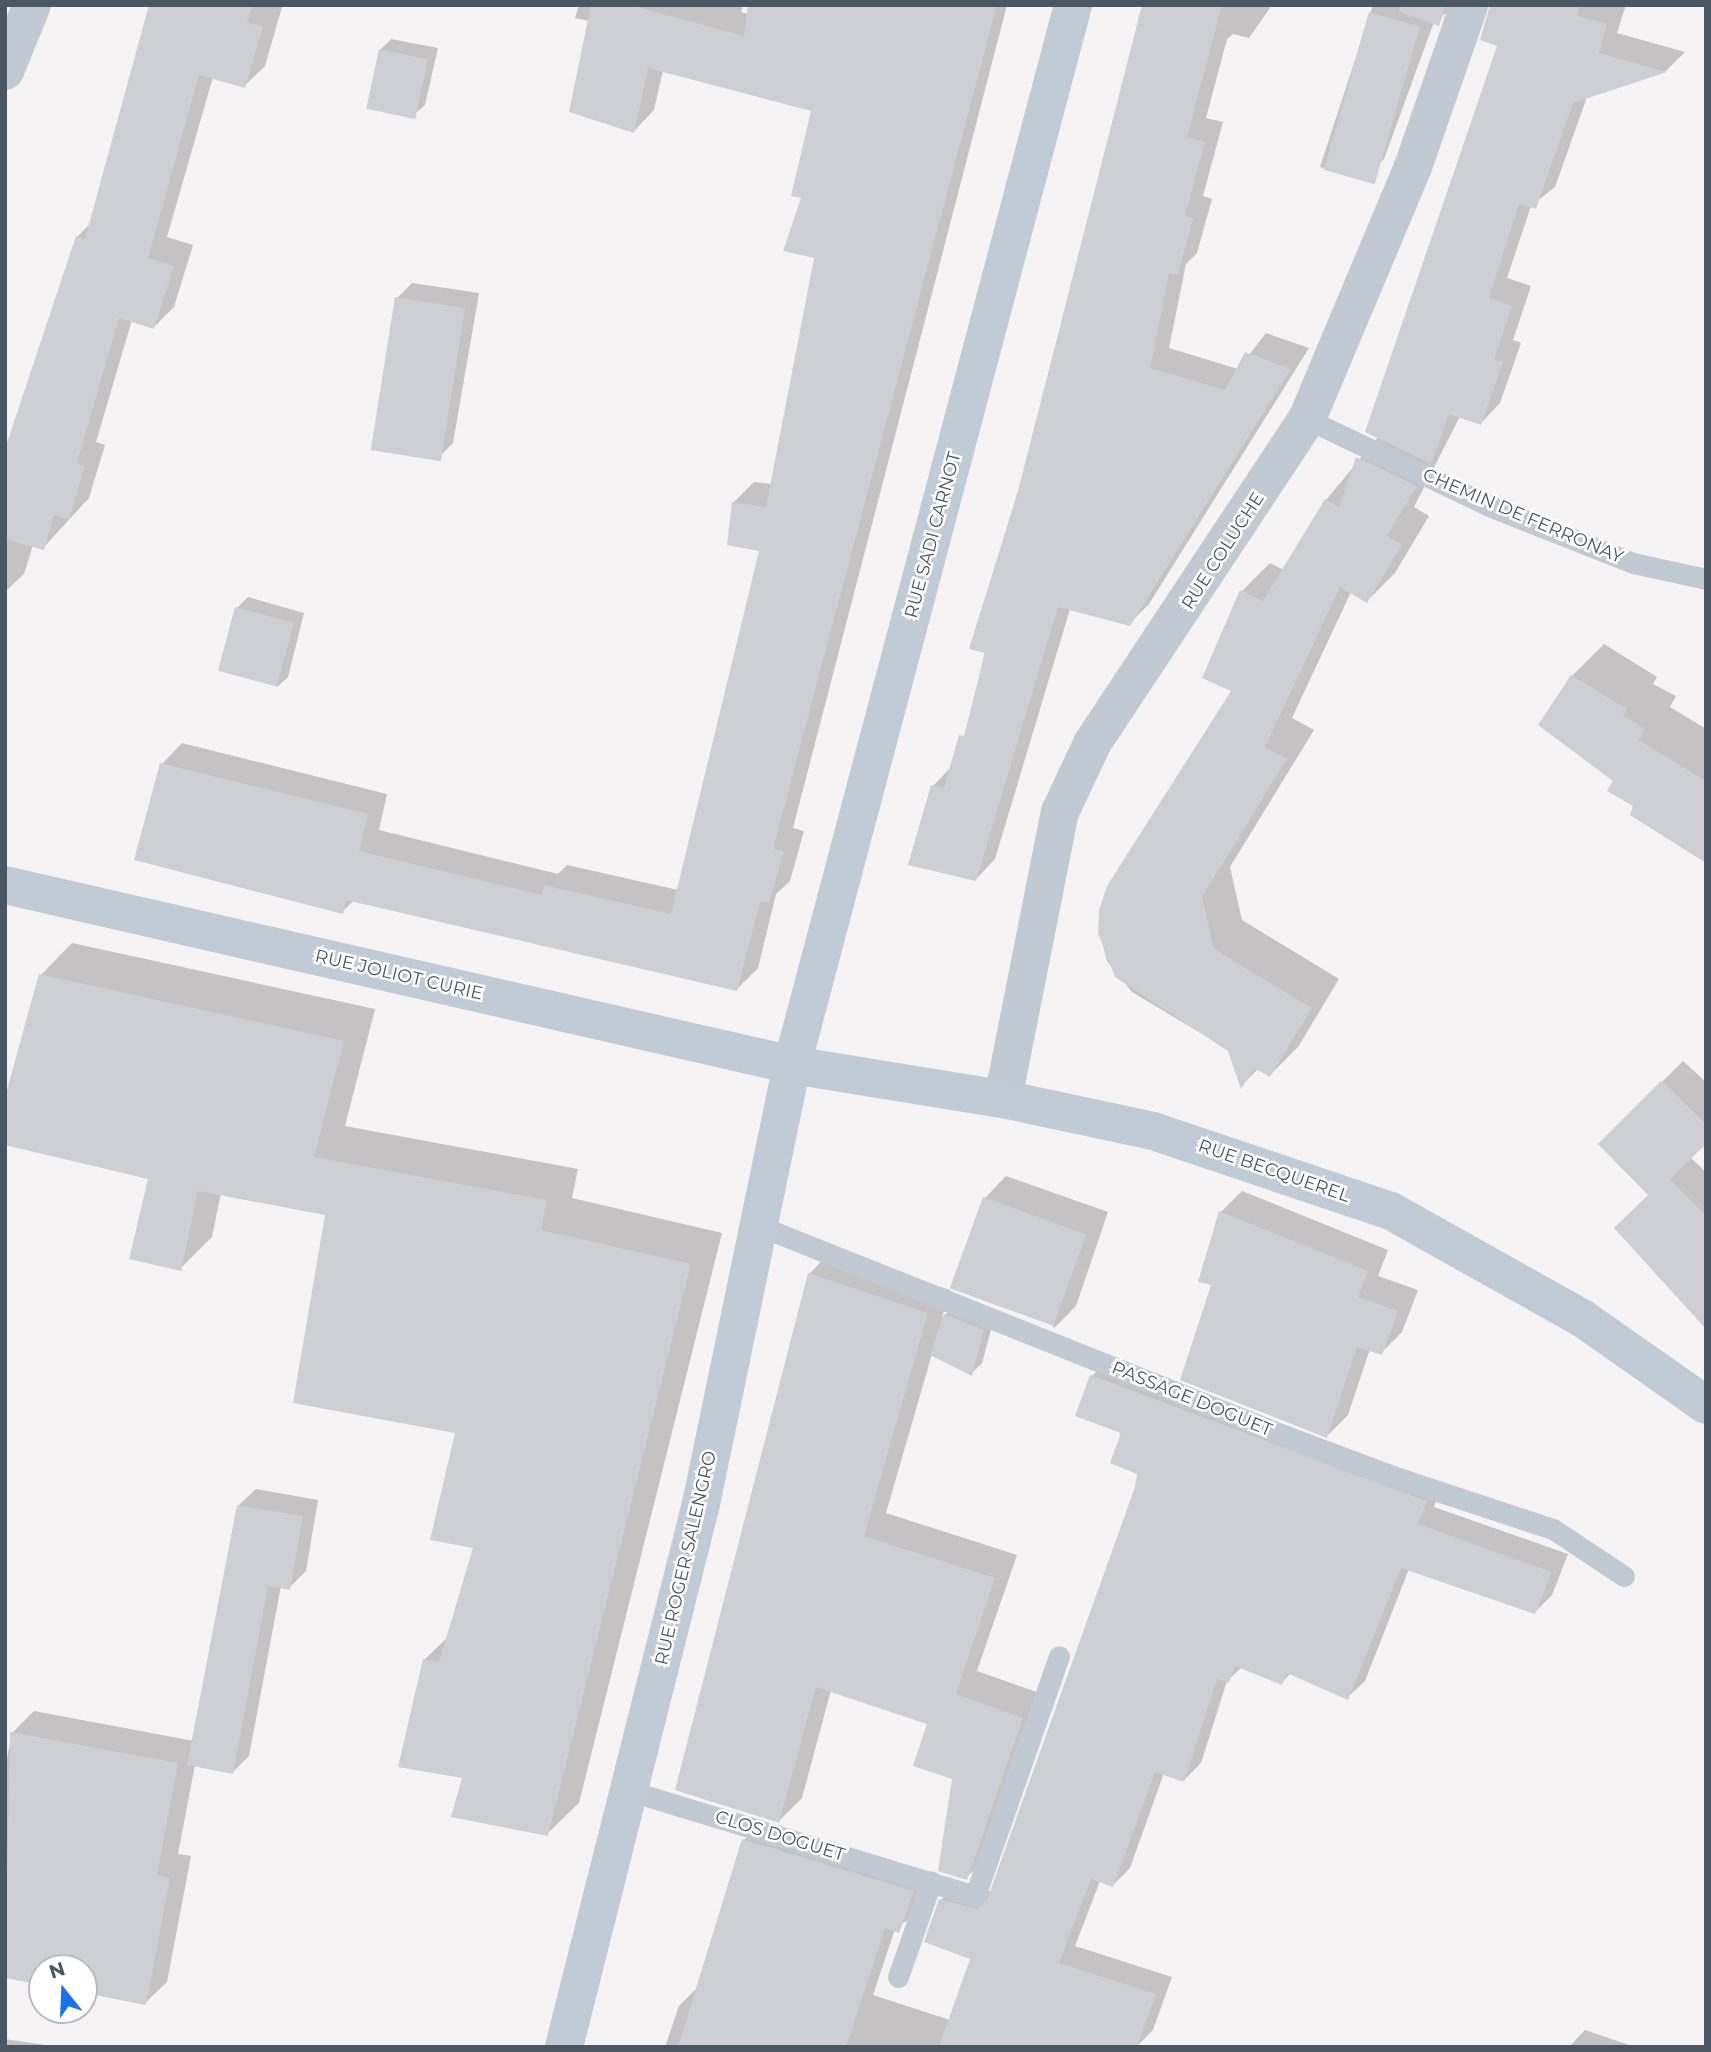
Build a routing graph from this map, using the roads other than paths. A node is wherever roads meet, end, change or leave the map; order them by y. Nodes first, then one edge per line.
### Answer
1 (32, 5) edge
2 (1073, 5) edge
3 (1469, 5) edge
4 (5, 71) edge
5 (1307, 419) junction
6 (1706, 579) edge
7 (5, 885) edge
8 (792, 1065) junction
9 (1003, 1099) junction
10 (757, 1225) junction
11 (1706, 1405) edge
12 (1624, 1576) dead end
13 (1059, 1656) dead end
14 (630, 1791) junction
15 (931, 1882) junction
16 (898, 1977) dead end
17 (564, 2047) edge

1 - 4 street
2 - 8 main road, RUE SADI CARNOT
3 - 5 street, RUE COLUCHE
5 - 6 lane, CHEMIN DE FERRONAY
5 - 9 street, RUE COLUCHE
7 - 8 main road, RUE JOLIOT CURIE
8 - 9 main road, RUE BECQUEREL
8 - 10 main road, RUE ROGER SALENGRO
9 - 11 main road, RUE BECQUEREL
10 - 12 lane, PASSAGE DOGUET
10 - 14 main road, RUE ROGER SALENGRO
13 - 15 lane, CLOS DOGUET
14 - 15 lane, CLOS DOGUET
14 - 17 main road, RUE ROGER SALENGRO
15 - 16 lane

